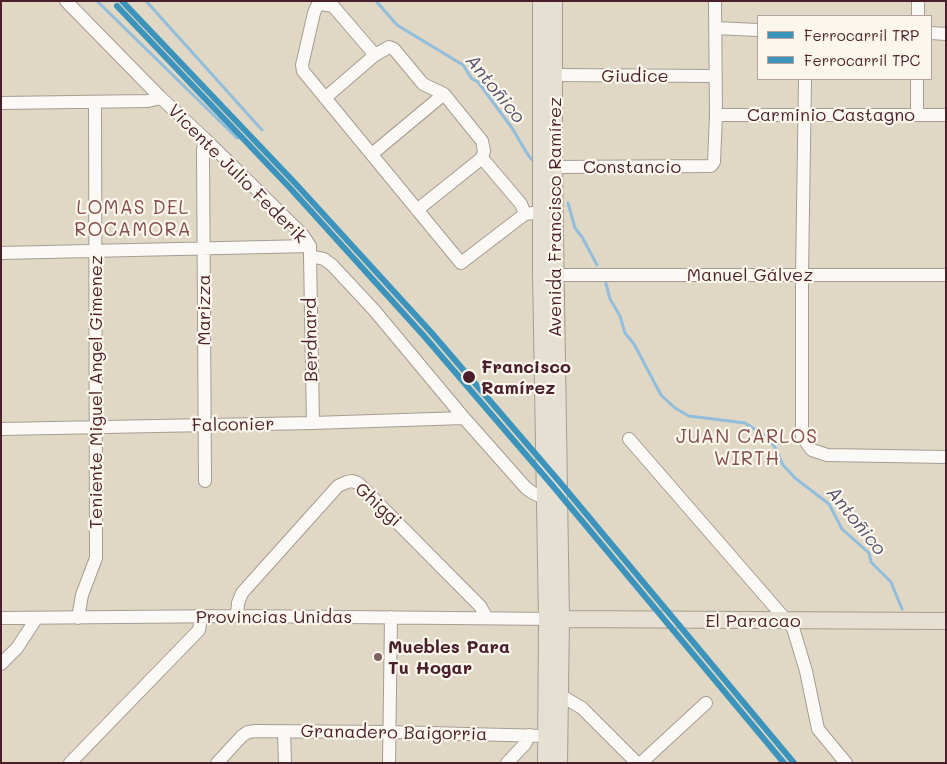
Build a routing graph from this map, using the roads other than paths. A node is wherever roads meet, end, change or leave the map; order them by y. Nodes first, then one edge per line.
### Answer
1 (66, 1) edge
2 (541, 1) edge
3 (554, 1) edge
4 (715, 1) edge
5 (918, 1) edge
6 (918, 15) edge
7 (715, 28) junction
8 (757, 30) edge
9 (932, 33) edge
10 (946, 34) edge
11 (375, 55) junction
12 (555, 76) junction
13 (715, 76) junction
14 (805, 80) edge
15 (917, 80) edge
16 (444, 94) junction
17 (161, 98) junction
18 (325, 98) junction
19 (95, 102) junction
20 (1, 103) edge
21 (716, 115) junction
22 (804, 115) junction
23 (916, 115) junction
24 (946, 115) edge
25 (205, 139) junction
26 (372, 154) junction
27 (482, 158) junction
28 (554, 167) junction
29 (542, 188) junction
30 (523, 209) junction
31 (418, 210) junction
32 (542, 212) junction
33 (204, 249) junction
34 (96, 250) junction
35 (310, 251) junction
36 (1, 253) edge
37 (555, 275) junction
38 (802, 275) junction
39 (946, 275) edge
40 (464, 418) junction
41 (313, 423) junction
42 (205, 426) junction
43 (97, 428) junction
44 (1, 429) edge
45 (629, 439) dead end
46 (946, 456) edge
47 (205, 481) dead end
48 (544, 498) junction
49 (238, 616) junction
50 (391, 616) junction
51 (201, 617) junction
52 (1, 618) edge
53 (78, 618) junction
54 (487, 618) junction
55 (36, 619) junction
56 (554, 619) junction
57 (946, 620) edge
58 (786, 621) junction
59 (1, 664) edge
60 (560, 695) junction
61 (706, 703) dead end
62 (284, 731) junction
63 (389, 732) junction
64 (529, 735) junction
65 (546, 736) junction
66 (70, 763) edge
67 (217, 763) edge
68 (285, 763) edge
69 (389, 763) edge
70 (507, 763) edge
71 (546, 763) edge
72 (559, 763) edge
73 (639, 763) edge
74 (846, 763) edge

1 - 17 street, Vicente Julio Federik
2 - 29 main road, Avenida Francisco Ramírez
3 - 12 main road, Avenida Francisco Ramírez
4 - 7 street
5 - 6 street
7 - 8 street
7 - 13 street
9 - 10 street
11 - 16 street
11 - 18 street
11 - 18 street
12 - 13 street, Giudice
12 - 28 main road, Avenida Francisco Ramírez
13 - 21 street
14 - 22 street
15 - 23 street
16 - 26 street
16 - 27 street
17 - 19 street
17 - 25 street, Vicente Julio Federik
18 - 26 street
19 - 20 street
19 - 34 street, Teniente Miguel Angel Gimenez
21 - 22 street, Carminio Castagno
21 - 28 street, Constancio
22 - 23 street, Carminio Castagno
22 - 38 street
23 - 24 street, Carminio Castagno
25 - 33 street, Marizza
25 - 35 street, Vicente Julio Federik
26 - 31 street
27 - 30 street
27 - 31 street
28 - 37 main road, Avenida Francisco Ramírez
29 - 30 street
29 - 32 main road, Avenida Francisco Ramírez
30 - 31 street
30 - 32 street
32 - 48 main road, Avenida Francisco Ramírez
33 - 34 street
33 - 35 street
33 - 42 street, Marizza
34 - 36 street
34 - 43 street, Teniente Miguel Angel Gimenez
35 - 40 street, Vicente Julio Federik
35 - 41 street, Berdnard
37 - 38 street, Manuel Gálvez
37 - 56 main road, Avenida Francisco Ramírez
38 - 39 street, Manuel Gálvez
38 - 46 street
40 - 41 street, Falconier
40 - 48 street, Vicente Julio Federik
41 - 42 street, Falconier
42 - 43 street, Falconier
42 - 47 street, Marizza
43 - 44 street, Falconier
43 - 53 street, Teniente Miguel Angel Gimenez
45 - 58 street
48 - 56 main road, Avenida Francisco Ramírez
49 - 50 street, Provincias Unidas
49 - 51 street, Provincias Unidas
49 - 54 street, Ghiggi
50 - 54 street, Provincias Unidas
50 - 63 street
51 - 53 street, Provincias Unidas
51 - 66 street
52 - 55 street, Provincias Unidas
53 - 55 street, Provincias Unidas
54 - 56 street, Provincias Unidas
55 - 59 street
56 - 58 main road, El Paracao
56 - 60 main road, Avenida Francisco Ramírez
56 - 65 main road, Avenida Francisco Ramírez
57 - 58 main road, El Paracao
58 - 74 street
60 - 72 main road, Avenida Francisco Ramírez
60 - 73 street
61 - 73 street
62 - 63 street, Granadero Baigorria
62 - 67 street, Granadero Baigorria
62 - 68 street
63 - 64 street, Granadero Baigorria
63 - 69 street
64 - 65 street, Granadero Baigorria
64 - 70 street
65 - 71 main road, Avenida Francisco Ramírez

